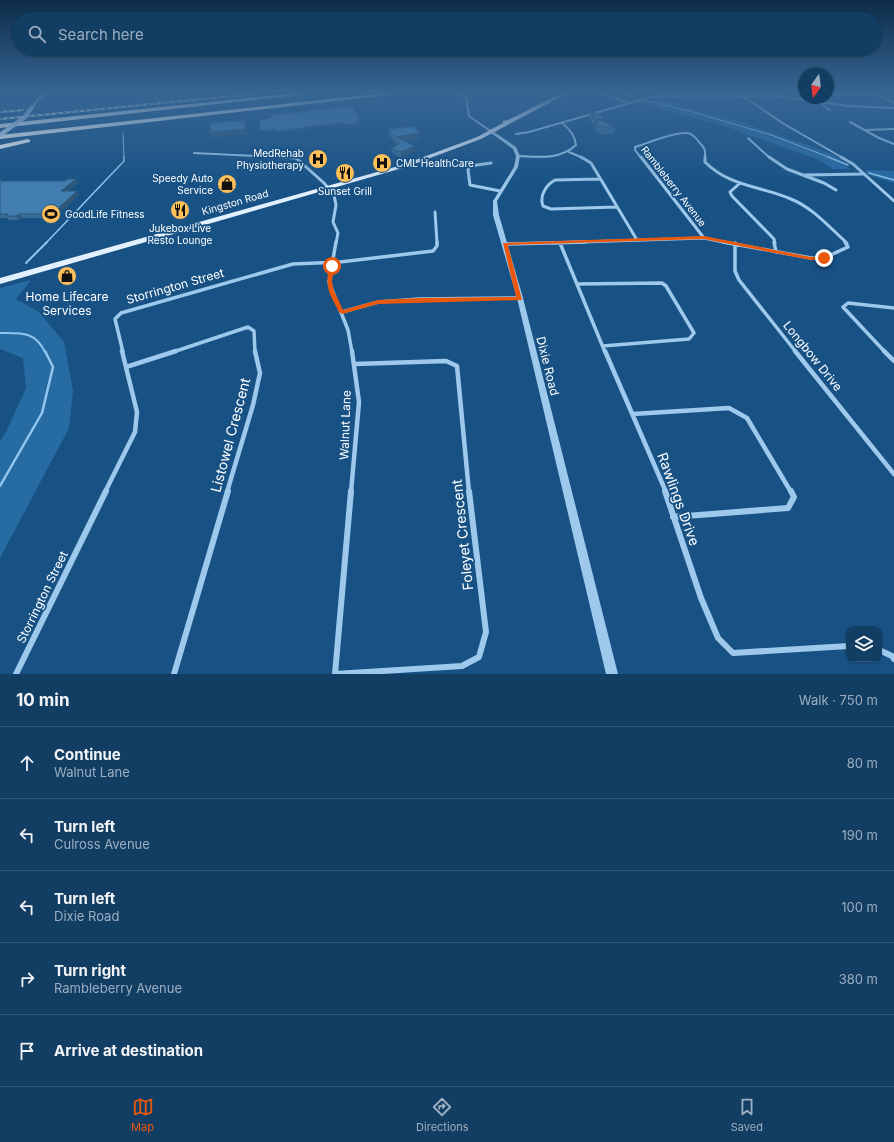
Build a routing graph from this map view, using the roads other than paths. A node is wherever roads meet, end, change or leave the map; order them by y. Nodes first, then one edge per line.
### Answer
1 (18, 123) edge
2 (24, 123) edge
3 (88, 123) edge
4 (96, 123) edge
5 (129, 123) edge
6 (156, 123) edge
7 (479, 123) edge
8 (505, 123) edge
9 (560, 123) edge
10 (562, 123) edge
11 (783, 123) edge
12 (853, 123) edge
13 (0, 126) edge
14 (894, 129) edge
15 (864, 130) junction
16 (490, 131) junction
17 (0, 134) edge
18 (516, 134) dead end
19 (748, 138) dead end
20 (894, 144) edge
21 (0, 147) edge
22 (569, 152) junction
23 (194, 153) dead end
24 (518, 156) junction
25 (491, 163) dead end
26 (863, 174) junction
27 (803, 175) junction
28 (600, 179) junction
29 (739, 184) junction
30 (326, 187) junction
31 (836, 190) dead end
32 (500, 191) junction
33 (894, 201) edge
34 (617, 206) junction
35 (435, 212) dead end
36 (704, 238) junction
37 (637, 240) junction
38 (560, 243) junction
39 (735, 243) junction
40 (505, 244) junction
41 (776, 252) junction
42 (332, 263) junction
43 (0, 281) edge
44 (577, 284) junction
45 (520, 298) junction
46 (894, 308) edge
47 (342, 312) junction
48 (603, 346) junction
49 (894, 361) edge
50 (355, 364) junction
51 (126, 367) junction
52 (633, 414) junction
53 (894, 474) edge
54 (673, 517) junction
55 (846, 646) edge
56 (882, 651) edge
57 (894, 660) edge
58 (16, 674) edge
59 (174, 674) edge
60 (335, 674) edge
61 (612, 674) edge

1 - 17 main road, bridge
2 - 13 highway
3 - 17 highway
4 - 17 highway
5 - 17 highway
6 - 21 highway
7 - 16 street
8 - 16 main road, Kingston Road
9 - 18 street
10 - 22 street
11 - 26 street
12 - 15 street
14 - 15 street
15 - 20 street
16 - 24 street
16 - 30 main road, Kingston Road
19 - 27 street
22 - 24 street
22 - 28 street
23 - 30 street, Walnut Lane
24 - 32 street, Dixie Road
25 - 32 street
26 - 27 street
26 - 33 street
27 - 31 street
28 - 34 street
28 - 34 street
29 - 36 street, Rambleberry Avenue
29 - 41 street
29 - 41 street, Rambleberry Avenue
30 - 42 street, Walnut Lane
30 - 43 main road, Kingston Road
32 - 40 street, Dixie Road
34 - 37 street
35 - 42 street, Storrington Street
36 - 37 street, Rambleberry Avenue
36 - 39 street, Rambleberry Avenue
37 - 38 street, Rambleberry Avenue
38 - 40 street, Rambleberry Avenue
38 - 44 street, Rawlings Drive
39 - 41 street, Rambleberry Avenue
39 - 53 street, Longbow Drive
40 - 45 street, Dixie Road
42 - 47 street, Walnut Lane
42 - 51 street, Storrington Street
44 - 48 street, Rawlings Drive
44 - 48 street
45 - 47 street
45 - 61 street, Dixie Road
46 - 49 street
47 - 50 street, Walnut Lane
48 - 52 street, Rawlings Drive
50 - 60 street, Walnut Lane
50 - 60 street, Foleyet Crescent
51 - 58 street, Storrington Street
51 - 59 street, Listowel Crescent
52 - 54 street, Rawlings Drive
52 - 54 street
54 - 55 street, Rawlings Drive
56 - 57 street

